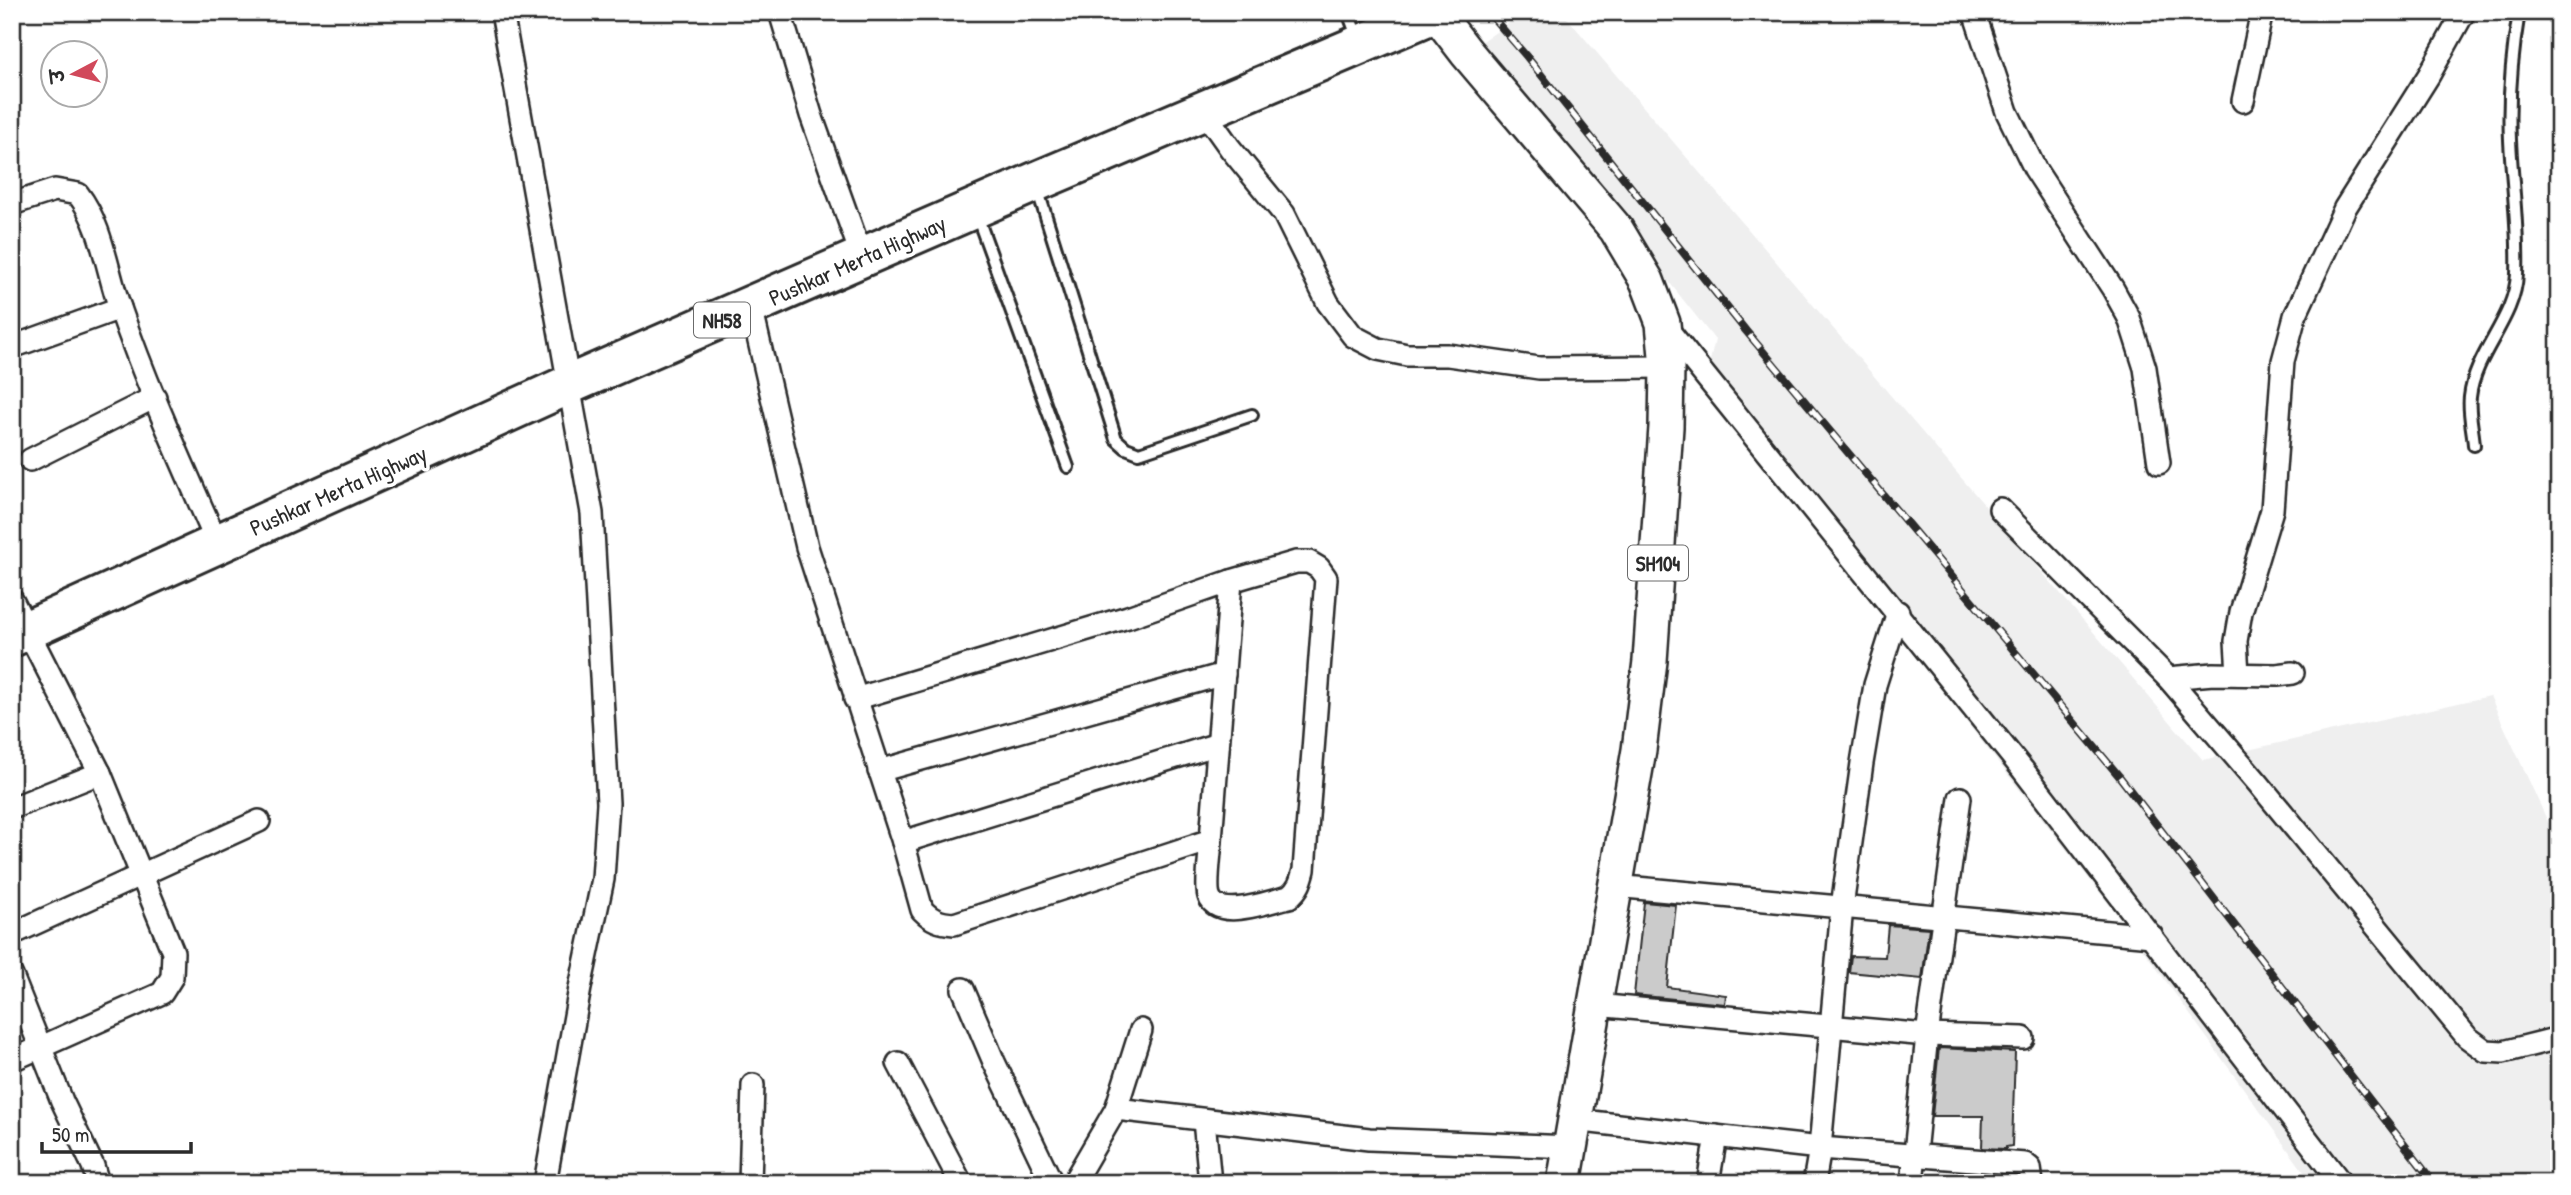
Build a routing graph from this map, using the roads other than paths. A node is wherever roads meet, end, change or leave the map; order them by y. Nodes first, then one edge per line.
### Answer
1 (502, 12) edge
2 (780, 12) edge
3 (1436, 12) edge
4 (1974, 12) edge
5 (2264, 12) edge
6 (2464, 12) edge
7 (2519, 12) edge
8 (1354, 28) edge
9 (2243, 101) dead end
10 (1203, 110) junction
11 (1035, 182) junction
12 (12, 204) edge
13 (975, 208) junction
14 (862, 257) junction
15 (751, 307) junction
16 (120, 308) junction
17 (1663, 323) junction
18 (12, 347) edge
19 (1667, 367) junction
20 (568, 385) junction
21 (155, 397) junction
22 (1252, 415) dead end
23 (2474, 445) dead end
24 (30, 460) dead end
25 (2160, 463) dead end
26 (1068, 467) dead end
27 (2000, 509) dead end
28 (218, 545) junction
29 (1231, 581) junction
30 (1898, 612) junction
31 (18, 622) edge
32 (2293, 673) dead end
33 (1224, 674) junction
34 (2238, 674) junction
35 (2168, 678) junction
36 (855, 699) junction
37 (1219, 744) junction
38 (879, 771) junction
39 (100, 774) junction
40 (1959, 798) dead end
41 (12, 808) edge
42 (259, 821) dead end
43 (1211, 840) junction
44 (903, 842) junction
45 (142, 874) junction
46 (1615, 886) junction
47 (1842, 907) junction
48 (1944, 917) junction
49 (12, 934) edge
50 (2152, 936) junction
51 (12, 976) edge
52 (963, 989) dead end
53 (1595, 1005) junction
54 (1832, 1027) junction
55 (1141, 1030) dead end
56 (1927, 1035) junction
57 (2023, 1038) dead end
58 (2559, 1038) edge
59 (41, 1049) junction
60 (12, 1060) edge
61 (898, 1063) dead end
62 (753, 1085) dead end
63 (1116, 1109) junction
64 (1204, 1120) junction
65 (1572, 1134) junction
66 (1716, 1136) junction
67 (1820, 1148) junction
68 (1916, 1156) junction
69 (98, 1183) edge
70 (545, 1183) edge
71 (750, 1183) edge
72 (961, 1183) edge
73 (1052, 1183) edge
74 (1073, 1183) edge
75 (1210, 1183) edge
76 (1564, 1183) edge
77 (1708, 1183) edge
78 (1814, 1183) edge
79 (1912, 1183) edge
80 (2032, 1183) edge
81 (2341, 1183) edge

1 - 20 street
2 - 14 street
3 - 8 highway, Pushkar Merta Highway / NH58
3 - 17 main road, SH104
4 - 25 street
5 - 9 street
6 - 34 street
7 - 23 lane
8 - 10 highway, Pushkar Merta Highway / NH58
10 - 11 highway, Pushkar Merta Highway / NH58
10 - 19 street
11 - 13 highway, Pushkar Merta Highway / NH58
11 - 22 lane
12 - 16 street
13 - 14 highway, Pushkar Merta Highway / NH58
13 - 26 lane
14 - 15 highway, Pushkar Merta Highway / NH58
15 - 20 highway, Pushkar Merta Highway / NH58
15 - 36 street
16 - 18 street
16 - 21 street
17 - 19 main road, SH104
17 - 30 street
19 - 46 main road, SH104
20 - 28 highway, Pushkar Merta Highway / NH58
20 - 70 street
21 - 24 street
21 - 28 street
27 - 35 street
28 - 31 highway, Pushkar Merta Highway / NH58
29 - 33 street
29 - 36 street
29 - 43 street
30 - 47 street
30 - 50 street
31 - 39 street
32 - 34 street
33 - 37 street
33 - 38 street
34 - 35 street
35 - 58 street
36 - 38 street
37 - 43 street
37 - 44 street
38 - 44 street
39 - 41 street
39 - 45 street
40 - 48 street
42 - 45 street
43 - 44 street
45 - 49 street
45 - 59 street
46 - 47 street
46 - 53 main road, SH104
47 - 48 street
47 - 54 street
48 - 50 street
48 - 56 street
50 - 81 street
51 - 59 street
52 - 73 street
53 - 54 street
53 - 65 main road, SH104
54 - 56 street
54 - 67 street
55 - 63 street
56 - 57 street
56 - 68 street
59 - 60 street
59 - 69 street
61 - 72 street
62 - 71 street
63 - 64 street
63 - 74 street
64 - 65 street
64 - 75 street
65 - 66 street
65 - 76 main road, SH104
66 - 67 street
66 - 77 street
67 - 68 street
67 - 78 street
68 - 79 street
68 - 80 street

